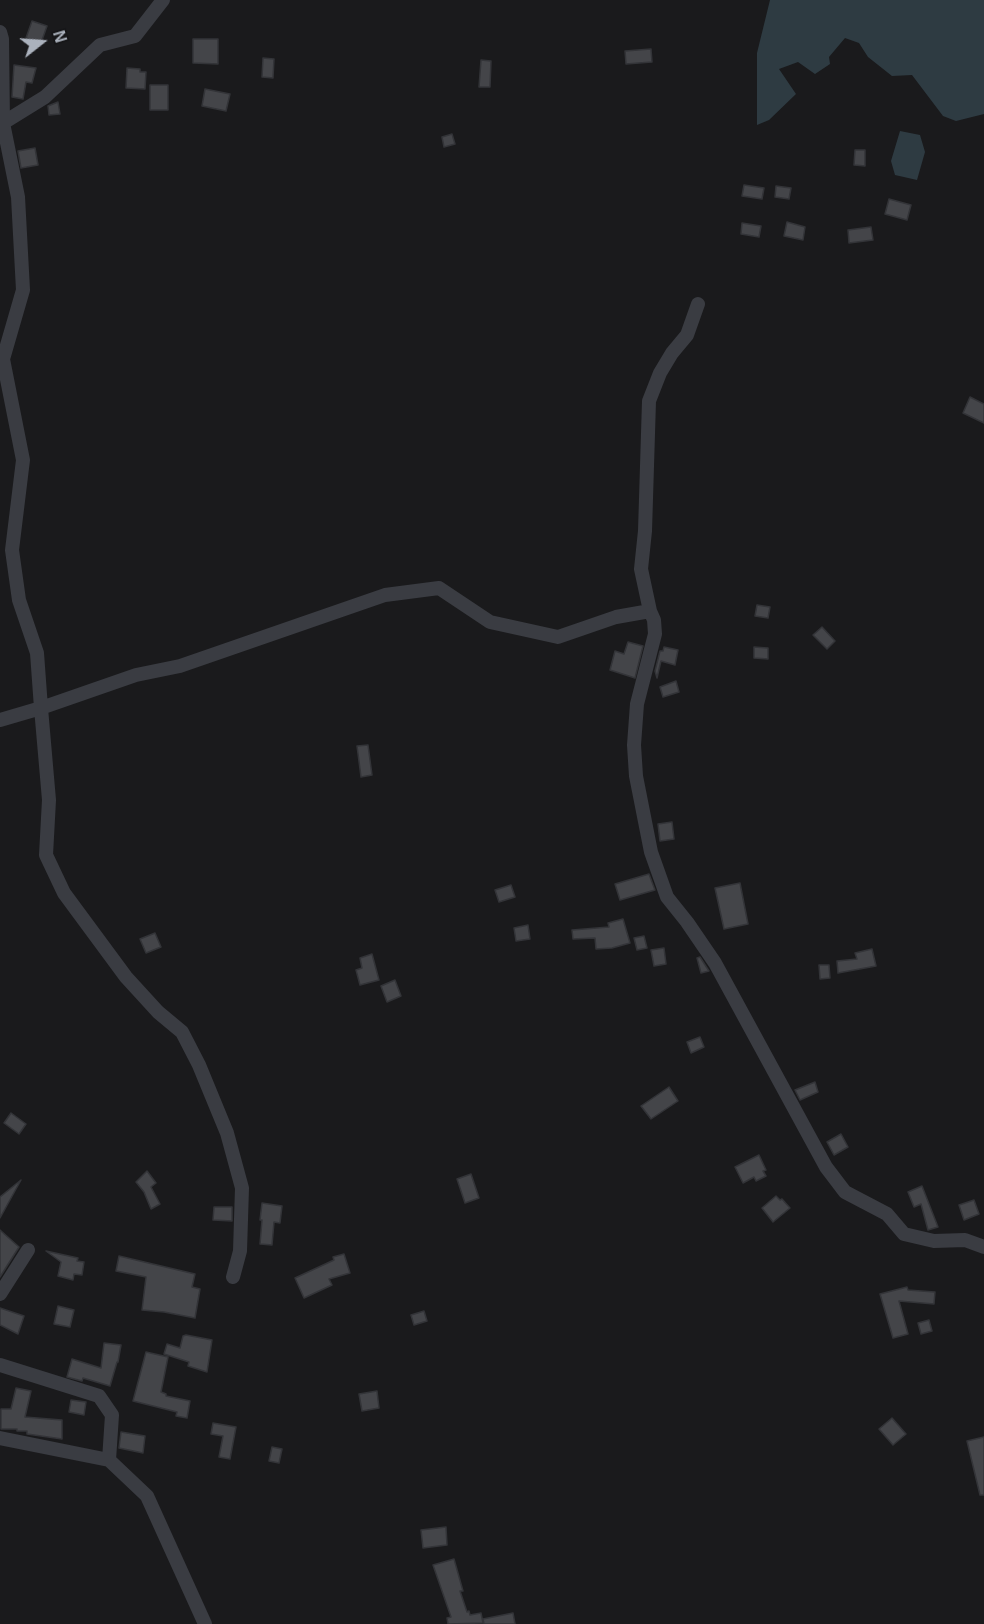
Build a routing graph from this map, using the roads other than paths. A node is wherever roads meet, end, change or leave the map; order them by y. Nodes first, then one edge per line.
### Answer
1 (163, 0) edge
2 (0, 32) edge
3 (3, 123) junction
4 (698, 304) dead end
5 (650, 611) junction
6 (41, 708) junction
7 (0, 720) edge
8 (984, 1246) edge
9 (27, 1250) dead end
10 (233, 1276) dead end
11 (0, 1294) edge
12 (0, 1365) edge
13 (0, 1438) edge
14 (109, 1460) junction
15 (205, 1624) edge

1 - 3 street
2 - 3 street
3 - 6 street
4 - 5 street
5 - 6 street
5 - 8 street
6 - 7 street
6 - 10 street
9 - 11 street
12 - 14 street
13 - 14 street
14 - 15 street

